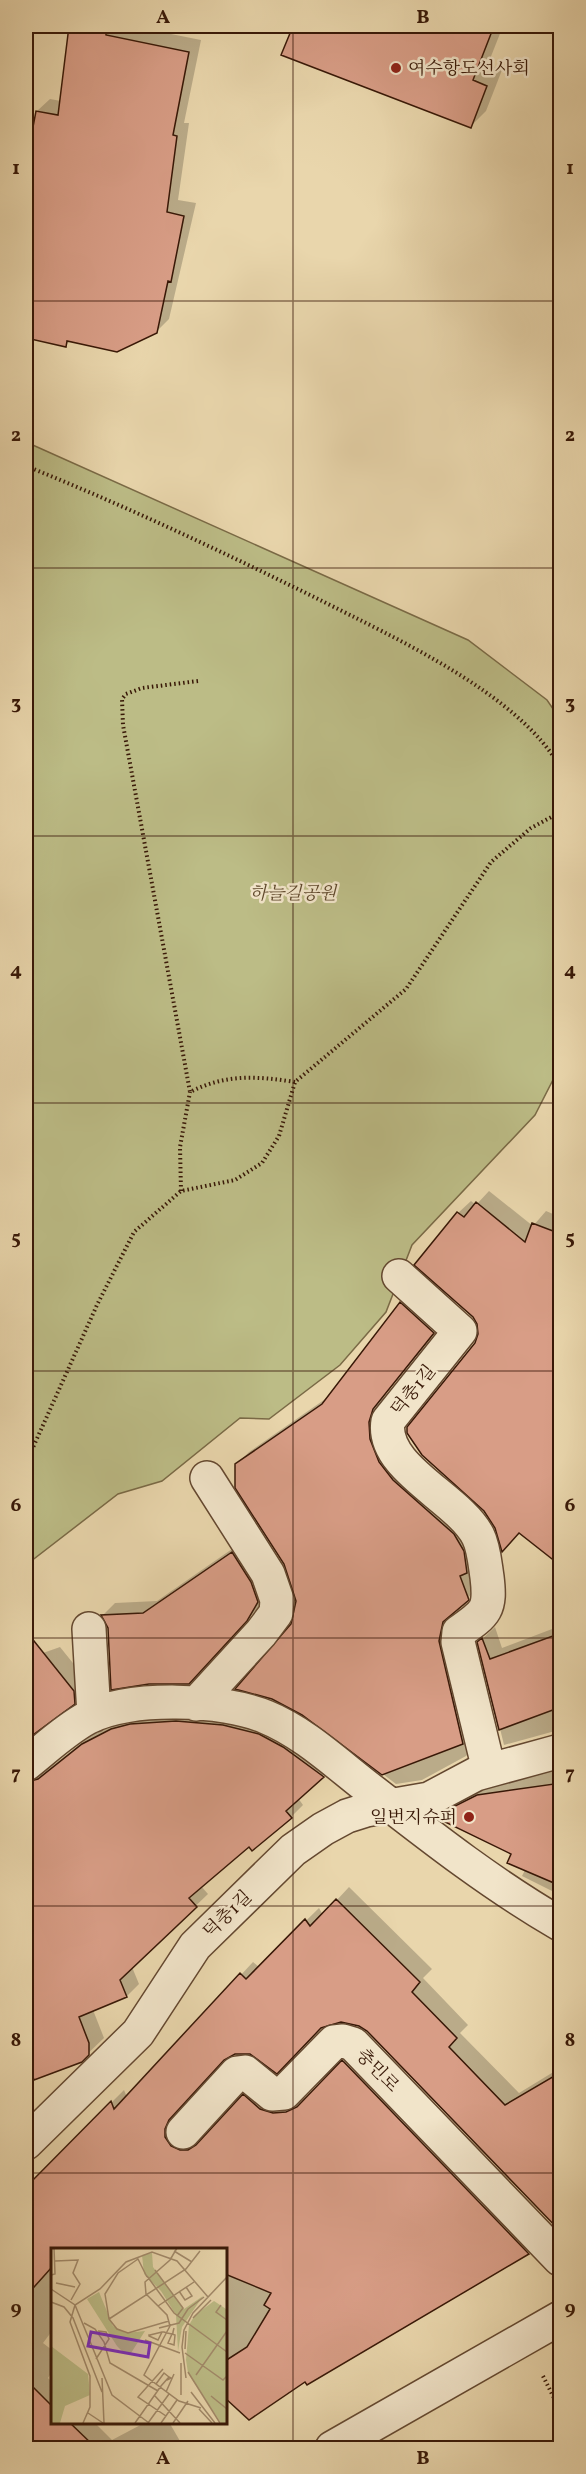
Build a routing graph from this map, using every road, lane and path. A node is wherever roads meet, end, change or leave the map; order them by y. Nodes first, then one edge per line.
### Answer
1 (26, 466) edge
2 (198, 681) dead end
3 (561, 767) edge
4 (561, 807) edge
5 (295, 1082) junction
6 (190, 1092) junction
7 (181, 1191) junction
8 (399, 1276) dead end
9 (26, 1463) edge
10 (207, 1478) dead end
11 (89, 1629) dead end
12 (196, 1704) junction
13 (94, 1715) junction
14 (561, 1751) edge
15 (26, 1764) edge
16 (489, 1770) junction
17 (390, 1805) junction
18 (561, 1924) edge
19 (183, 2132) dead end
20 (26, 2143) edge
21 (561, 2259) edge
22 (561, 2319) edge
23 (332, 2448) edge

1 - 3 path
2 - 6 path
4 - 5 path
5 - 6 path
5 - 7 path
6 - 7 path
7 - 9 path
8 - 16 street, 덕충1길
10 - 12 street
11 - 13 street
12 - 13 street
12 - 17 street
13 - 15 street
14 - 16 street, 덕충1길
16 - 17 street, 덕충1길
17 - 18 street
17 - 20 street, 덕충1길
19 - 21 street, 충민로
22 - 23 street

